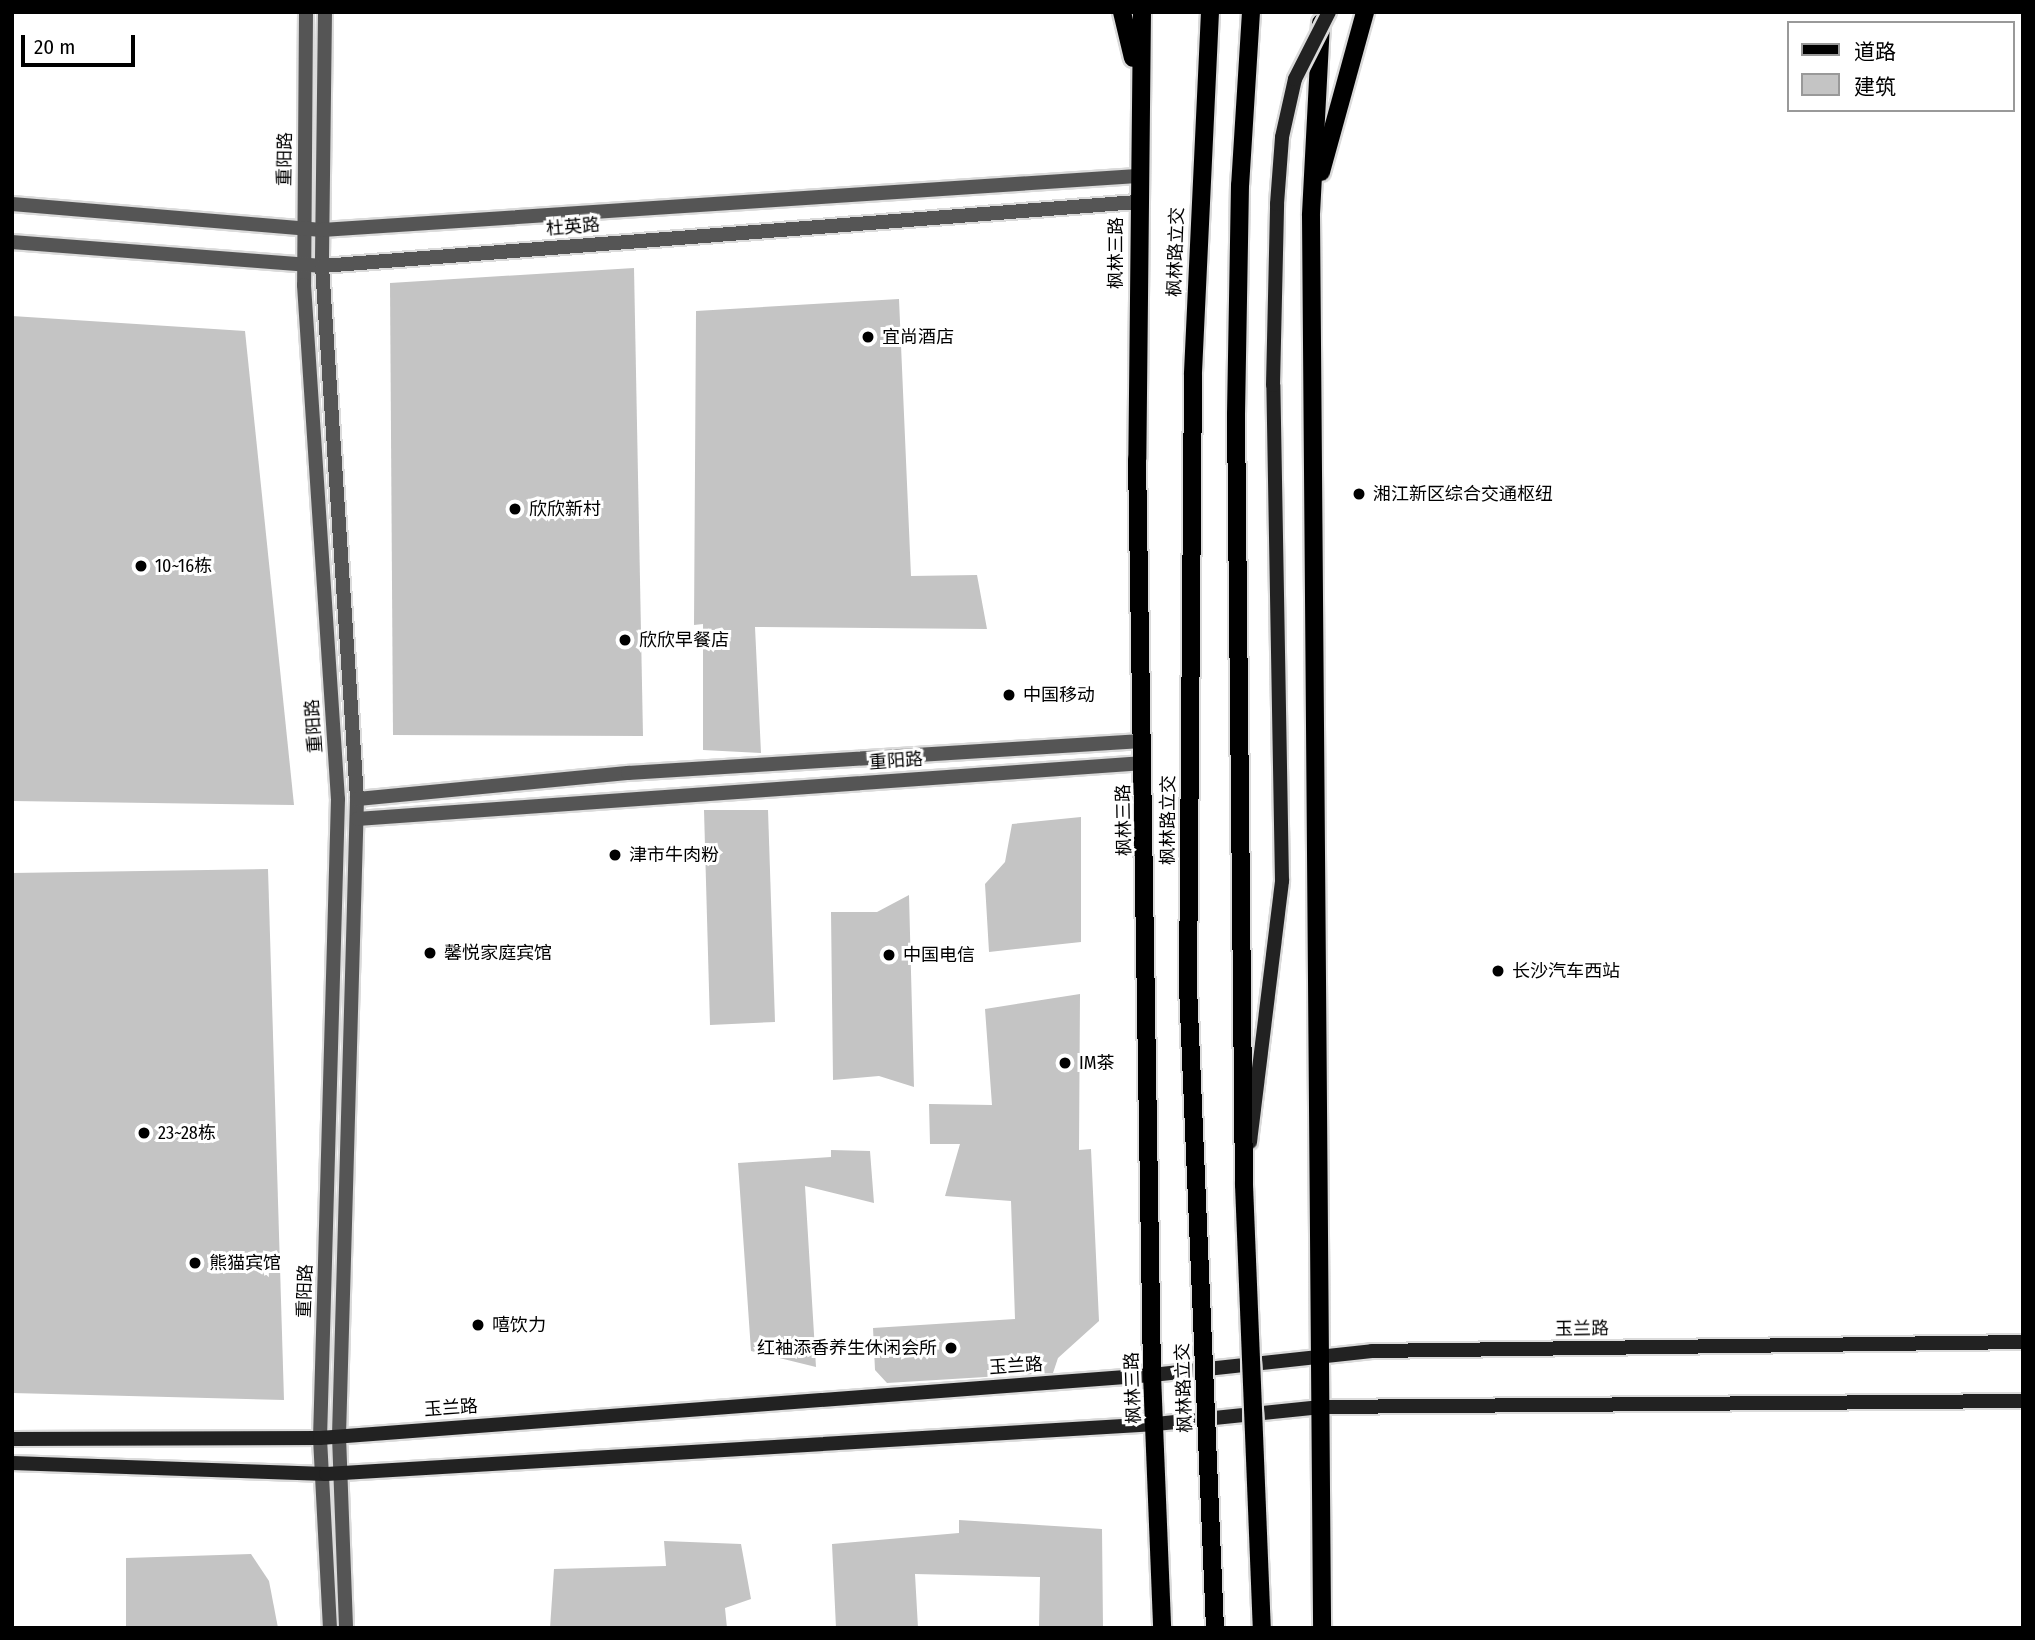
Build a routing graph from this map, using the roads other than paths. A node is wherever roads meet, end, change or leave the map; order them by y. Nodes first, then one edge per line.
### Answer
1 (306, 12) edge
2 (325, 12) edge
3 (1122, 12) edge
4 (1142, 12) edge
5 (1210, 12) edge
6 (1251, 12) edge
7 (1322, 12) edge
8 (1329, 12) edge
9 (1365, 12) edge
10 (1138, 103) junction
11 (1137, 176) junction
12 (1137, 202) junction
13 (12, 204) edge
14 (1311, 216) junction
15 (303, 230) junction
16 (322, 230) junction
17 (12, 242) edge
18 (304, 266) junction
19 (322, 266) junction
20 (1142, 741) junction
21 (1144, 763) junction
22 (357, 799) junction
23 (357, 819) junction
24 (1244, 1185) junction
25 (2023, 1342) edge
26 (1318, 1354) junction
27 (1152, 1376) junction
28 (2023, 1401) edge
29 (1321, 1407) junction
30 (1156, 1424) junction
31 (339, 1436) junction
32 (12, 1438) edge
33 (320, 1438) junction
34 (12, 1464) edge
35 (343, 1471) junction
36 (326, 1474) junction
37 (330, 1628) edge
38 (346, 1628) edge
39 (1162, 1628) edge
40 (1215, 1628) edge
41 (1262, 1628) edge
42 (1322, 1628) edge

1 - 15 street, 重阳路
2 - 16 street
3 - 10 main road
4 - 10 main road, 枫林三路
5 - 40 main road, 枫林路立交, bridge
6 - 24 main road, bridge
7 - 14 main road
8 - 24 main road, bridge
9 - 14 main road
10 - 11 main road, 枫林三路
11 - 12 main road, 枫林三路
11 - 16 street, 杜英路
12 - 19 street, 杜英路
12 - 20 main road, 枫林三路
13 - 15 street, 杜英路
14 - 26 main road
15 - 16 street, 杜英路
15 - 18 street, 重阳路
16 - 19 street
17 - 18 street, 杜英路
18 - 19 street, 杜英路
18 - 33 street, 重阳路
19 - 22 street
20 - 21 main road, 枫林三路
20 - 22 street, 重阳路
21 - 23 street, 重阳路
21 - 27 main road, 枫林三路
22 - 23 street
23 - 31 street
24 - 41 main road, bridge
25 - 26 main road, 玉兰路
26 - 27 main road, 玉兰路
26 - 29 main road
27 - 30 main road, 枫林三路
27 - 31 main road, 玉兰路
28 - 29 main road
29 - 30 main road
29 - 42 main road
30 - 35 main road
30 - 39 main road, 枫林三路
31 - 33 main road, 玉兰路
31 - 35 street
32 - 33 main road, 玉兰路
33 - 36 street, 重阳路
34 - 36 main road
35 - 36 main road
35 - 38 street
36 - 37 street, 重阳路

